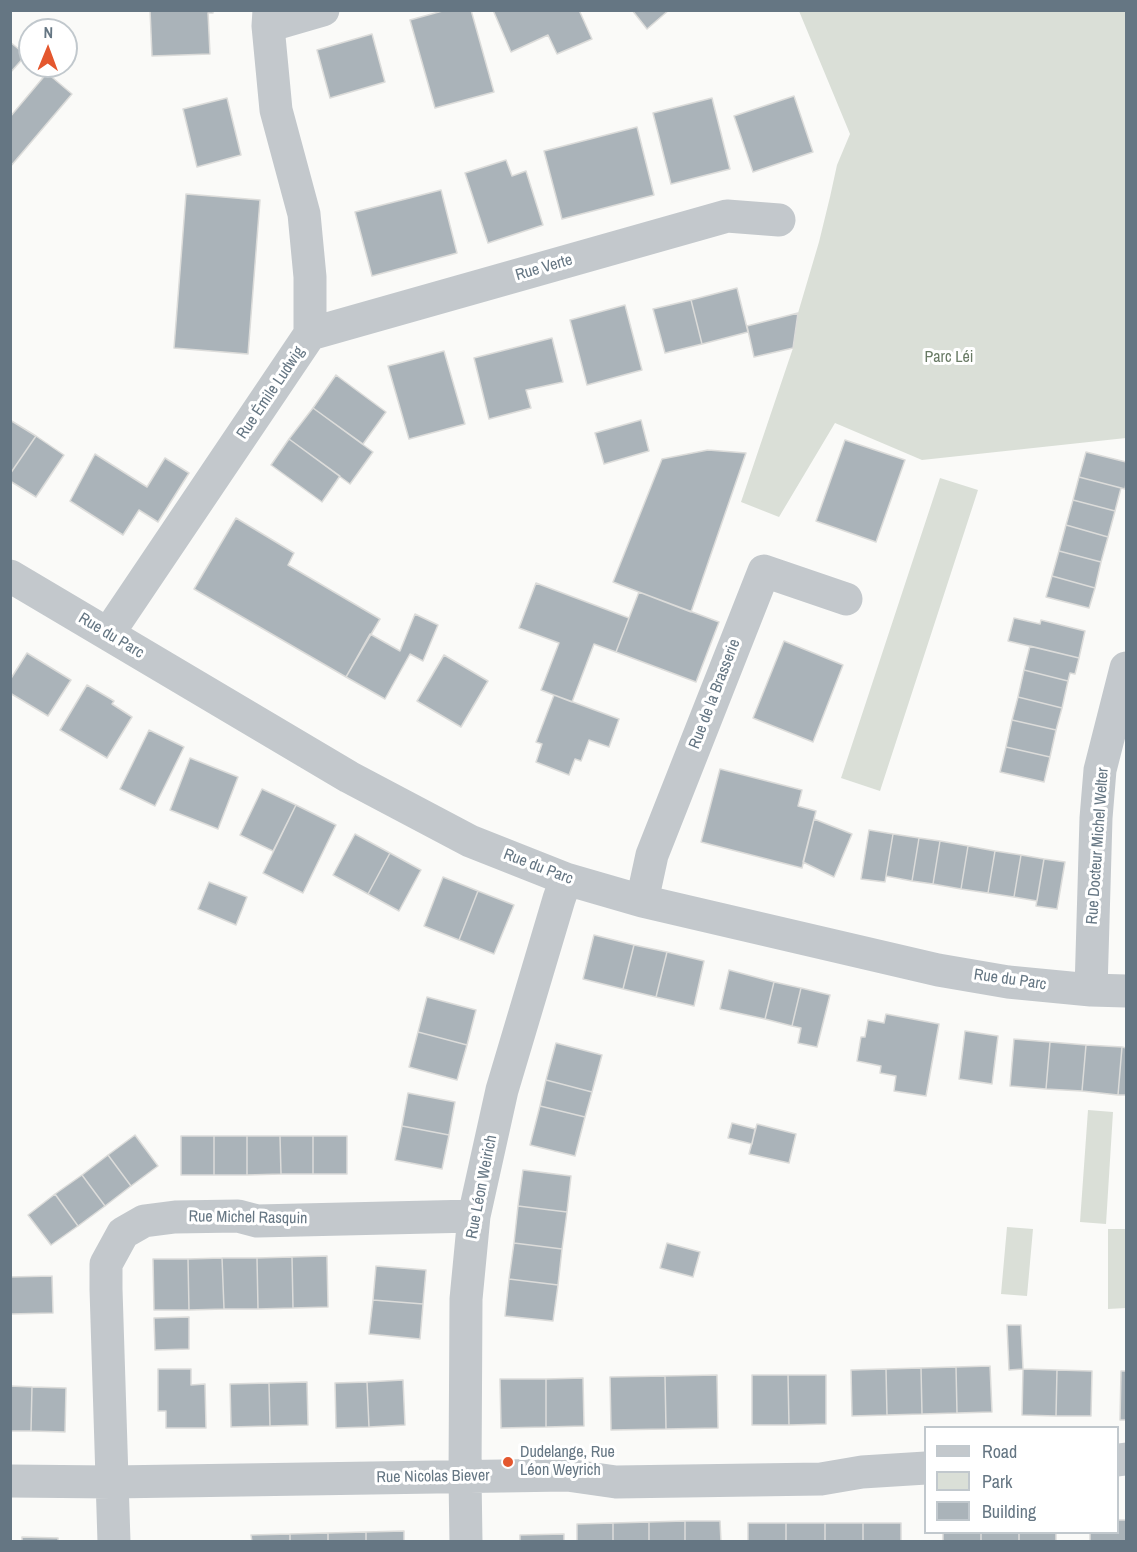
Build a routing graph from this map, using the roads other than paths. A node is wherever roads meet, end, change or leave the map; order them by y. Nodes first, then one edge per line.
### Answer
1 (323, 10) edge
2 (269, 18) edge
3 (779, 220) dead end
4 (310, 334) junction
5 (10, 576) edge
6 (846, 599) dead end
7 (108, 634) junction
8 (1126, 668) edge
9 (566, 879) junction
10 (642, 901) junction
11 (1090, 990) junction
12 (1126, 991) edge
13 (474, 1216) junction
14 (924, 1468) edge
15 (465, 1476) junction
16 (10, 1481) edge
17 (112, 1482) junction
18 (114, 1542) edge
19 (466, 1542) edge

1 - 2 street
2 - 4 street, Rue Émile Ludwig
3 - 4 street, Rue Verte
4 - 7 street, Rue Émile Ludwig
5 - 7 street, Rue du Parc
6 - 10 street, Rue de la Brasserie
7 - 9 street, Rue du Parc
8 - 11 street, Rue Docteur Michel Welter
9 - 10 street, Rue du Parc
9 - 13 street, Rue Léon Weirich
10 - 11 street, Rue du Parc
11 - 12 street, Rue du Parc
13 - 15 street, Rue Léon Weirich
13 - 17 street, Rue Michel Rasquin
14 - 15 street, Rue Nicolas Biever
15 - 17 street, Rue Nicolas Biever
15 - 19 street, Rue Léon Weirich
16 - 17 street, Rue Nicolas Biever
17 - 18 street, Rue Michel Rasquin

